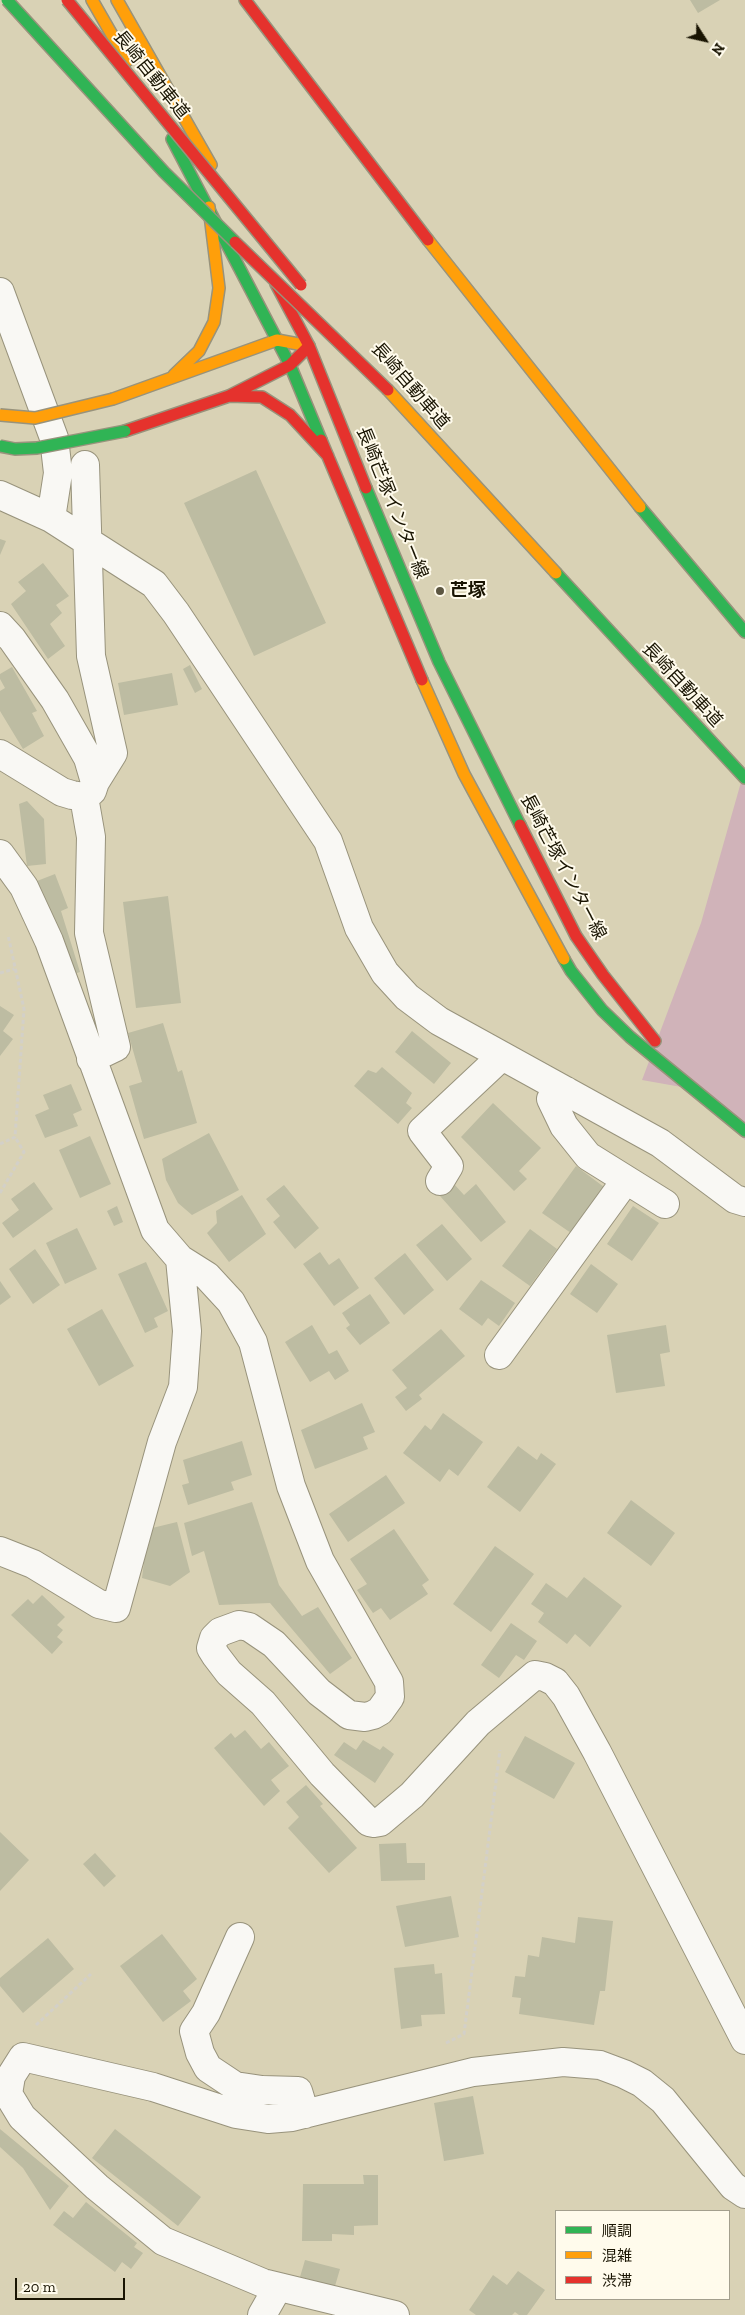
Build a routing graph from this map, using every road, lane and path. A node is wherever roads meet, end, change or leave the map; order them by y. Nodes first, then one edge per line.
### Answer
1 (7, 0) edge
2 (67, 0) edge
3 (92, 0) edge
4 (117, 0) edge
5 (245, 0) edge
6 (253, 0) edge
7 (293, 64) junction
8 (209, 207) junction
9 (306, 291) dead end
10 (0, 292) edge
11 (319, 306) dead end
12 (277, 340) junction
13 (309, 346) junction
14 (290, 365) junction
15 (173, 376) junction
16 (388, 390) junction
17 (229, 396) junction
18 (0, 415) edge
19 (0, 446) edge
20 (328, 456) junction
21 (85, 465) dead end
22 (0, 495) edge
23 (51, 518) junction
24 (88, 540) junction
25 (0, 626) edge
26 (745, 632) edge
27 (0, 754) edge
28 (745, 778) edge
29 (90, 789) junction
30 (0, 854) edge
31 (7, 933) dead end
32 (14, 969) junction
33 (0, 973) edge
34 (502, 1056) junction
35 (91, 1059) junction
36 (566, 1091) junction
37 (714, 1108) junction
38 (745, 1131) edge
39 (15, 1137) junction
40 (0, 1144) edge
41 (626, 1180) junction
42 (440, 1181) dead end
43 (0, 1194) edge
44 (745, 1202) edge
45 (665, 1204) dead end
46 (180, 1259) junction
47 (499, 1355) dead end
48 (0, 1551) edge
49 (503, 1744) dead end
50 (240, 1937) dead end
51 (90, 1974) dead end
52 (745, 2040) edge
53 (439, 2046) dead end
54 (23, 2057) junction
55 (305, 2114) junction
56 (745, 2194) edge
57 (278, 2286) junction
58 (262, 2315) edge
59 (395, 2315) edge

1 - 16 main road, bridge
2 - 9 main road, 長崎自動車道, bridge
3 - 8 main road
4 - 13 main road, 長崎芒塚インター線
5 - 7 main road
6 - 7 main road
7 - 26 main road
8 - 12 main road
8 - 15 main road
10 - 23 street
11 - 16 main road, 長崎自動車道, bridge
12 - 13 main road
12 - 14 main road, 長崎芒塚インター線
12 - 15 main road
13 - 14 main road
13 - 37 main road, 長崎芒塚インター線
14 - 17 main road
14 - 20 main road, 長崎芒塚インター線
15 - 18 main road, bridge
16 - 28 main road, 長崎自動車道
17 - 19 main road, bridge
17 - 20 main road
20 - 37 main road, 長崎芒塚インター線
21 - 24 street
22 - 23 street
23 - 24 street
24 - 29 street
24 - 34 street
25 - 29 street
27 - 29 street
29 - 35 street
30 - 35 street
31 - 32 path
32 - 33 path
32 - 39 path
34 - 36 street
34 - 42 street
35 - 46 street
36 - 41 street
36 - 44 street
37 - 38 main road, 長崎芒塚インター線
39 - 40 path
39 - 43 path
41 - 45 street
41 - 47 street
46 - 48 street
46 - 52 street
49 - 53 path
50 - 55 street
51 - 54 path
54 - 55 street
54 - 57 street
55 - 56 street
57 - 58 street
57 - 59 street

